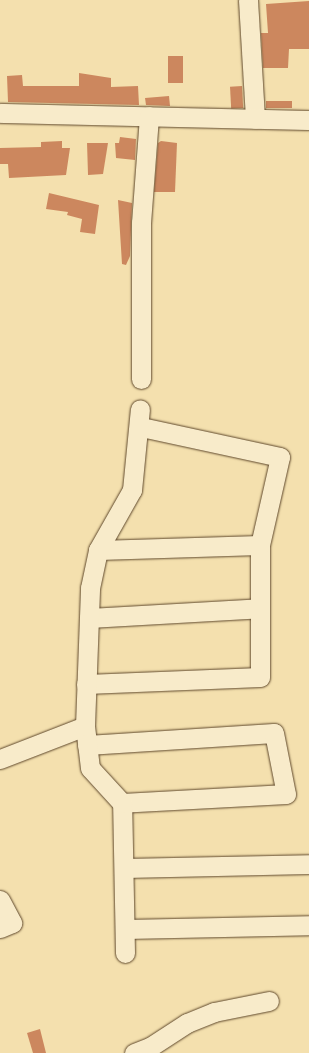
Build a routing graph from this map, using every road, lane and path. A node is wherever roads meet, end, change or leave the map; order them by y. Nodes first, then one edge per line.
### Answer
1 (248, 0) edge
2 (0, 113) edge
3 (149, 116) junction
4 (255, 118) junction
5 (309, 120) edge
6 (141, 379) dead end
7 (260, 545) junction
8 (98, 550) junction
9 (260, 608) junction
10 (89, 618) junction
11 (86, 684) junction
12 (85, 726) junction
13 (87, 746) junction
14 (0, 760) edge
15 (122, 803) junction
16 (309, 864) edge
17 (124, 868) junction
18 (0, 900) edge
19 (309, 925) edge
20 (0, 928) edge
21 (125, 929) junction
22 (125, 953) dead end
23 (269, 1001) dead end
24 (134, 1053) edge

1 - 4 street
2 - 3 street
3 - 4 street
3 - 6 street
4 - 5 street
7 - 8 street
7 - 8 street
7 - 9 street
8 - 10 street
9 - 10 street
9 - 11 street
10 - 11 street
11 - 12 street
12 - 13 street
12 - 14 street
13 - 15 street
13 - 15 street
15 - 17 street
16 - 17 street
17 - 21 street
18 - 20 street
19 - 21 street
21 - 22 street
23 - 24 street

